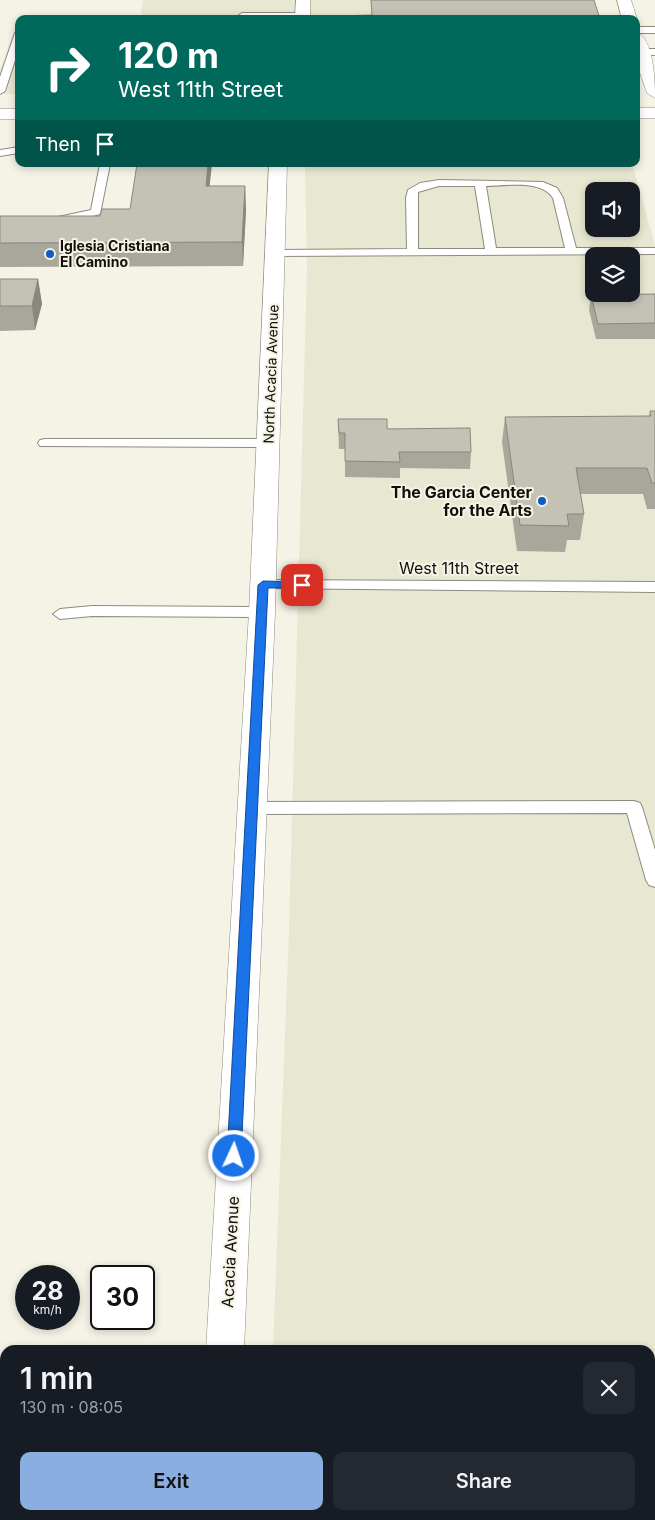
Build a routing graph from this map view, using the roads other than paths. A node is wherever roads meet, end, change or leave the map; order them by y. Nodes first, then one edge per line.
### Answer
1 (303, 0) edge
2 (624, 0) edge
3 (302, 15) edge
4 (629, 15) edge
5 (640, 30) edge
6 (655, 30) edge
7 (644, 47) edge
8 (1, 49) edge
9 (15, 49) edge
10 (15, 52) edge
11 (0, 91) edge
12 (655, 93) edge
13 (640, 113) edge
14 (655, 113) edge
15 (0, 114) edge
16 (15, 114) edge
17 (15, 151) edge
18 (0, 153) edge
19 (104, 167) edge
20 (278, 167) edge
21 (480, 183) junction
22 (54, 219) edge
23 (570, 251) junction
24 (655, 251) edge
25 (413, 252) junction
26 (491, 252) junction
27 (275, 253) junction
28 (45, 443) dead end
29 (268, 443) junction
30 (655, 587) edge
31 (262, 598) junction
32 (60, 614) dead end
33 (252, 808) junction
34 (650, 850) edge
35 (655, 880) edge
36 (225, 1345) edge

1 - 3 street
2 - 4 street
5 - 6 lane
7 - 12 street
8 - 9 lane
10 - 11 lane
13 - 14 street
15 - 16 street
17 - 18 lane
19 - 22 lane
20 - 27 street, North Acacia Avenue
21 - 23 lane
21 - 25 lane
21 - 26 lane
23 - 24 lane
23 - 26 lane
25 - 26 lane
25 - 27 lane
27 - 29 street, North Acacia Avenue
28 - 29 lane
29 - 31 street, North Acacia Avenue
30 - 31 lane, West 11th Street
31 - 32 lane, West 11th Street
31 - 33 street, Acacia Avenue
33 - 34 lane
33 - 36 street, Acacia Avenue
34 - 35 lane

